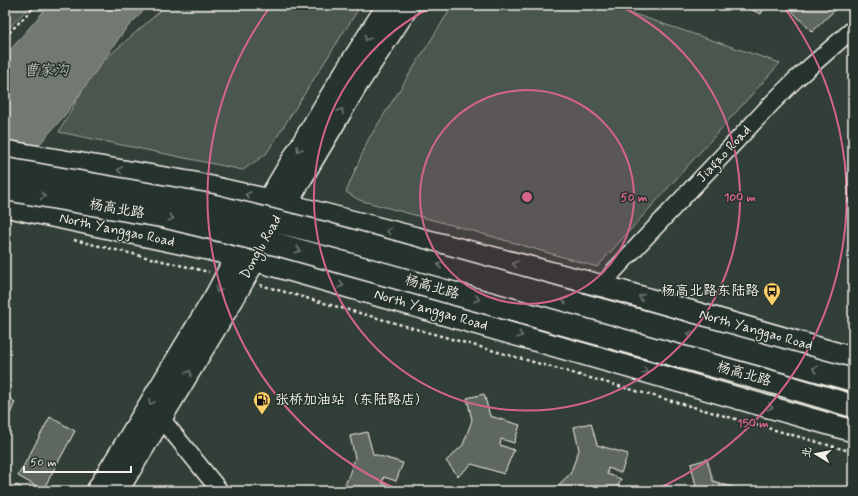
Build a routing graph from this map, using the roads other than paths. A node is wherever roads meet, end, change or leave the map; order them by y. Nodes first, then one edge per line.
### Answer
1 (388, 5) edge
2 (408, 5) edge
3 (853, 29) edge
4 (5, 151) edge
5 (5, 169) edge
6 (5, 189) edge
7 (277, 202) junction
8 (5, 206) edge
9 (245, 258) junction
10 (234, 278) junction
11 (603, 286) junction
12 (853, 358) edge
13 (853, 380) edge
14 (853, 406) edge
15 (161, 418) junction
16 (853, 431) edge
17 (98, 491) edge
18 (117, 491) edge
19 (220, 491) edge

1 -> 7 main road, Donglu Road
7 -> 2 main road, Donglu Road
3 - 11 street, Jiagao Road
7 -> 4 main road, North Yanggao Road
13 -> 5 highway, 杨高北路, bridge
6 -> 14 highway, 杨高北路, bridge
7 - 9 main road, Donglu Road
11 -> 7 main road, North Yanggao Road
8 - 9 main road, North Yanggao Road
9 - 10 main road, Donglu Road
9 -> 16 main road, North Yanggao Road
15 -> 10 main road, Donglu Road
10 -> 17 main road, Donglu Road
12 -> 11 main road, North Yanggao Road
15 - 18 main road, Donglu Road
15 - 19 street

